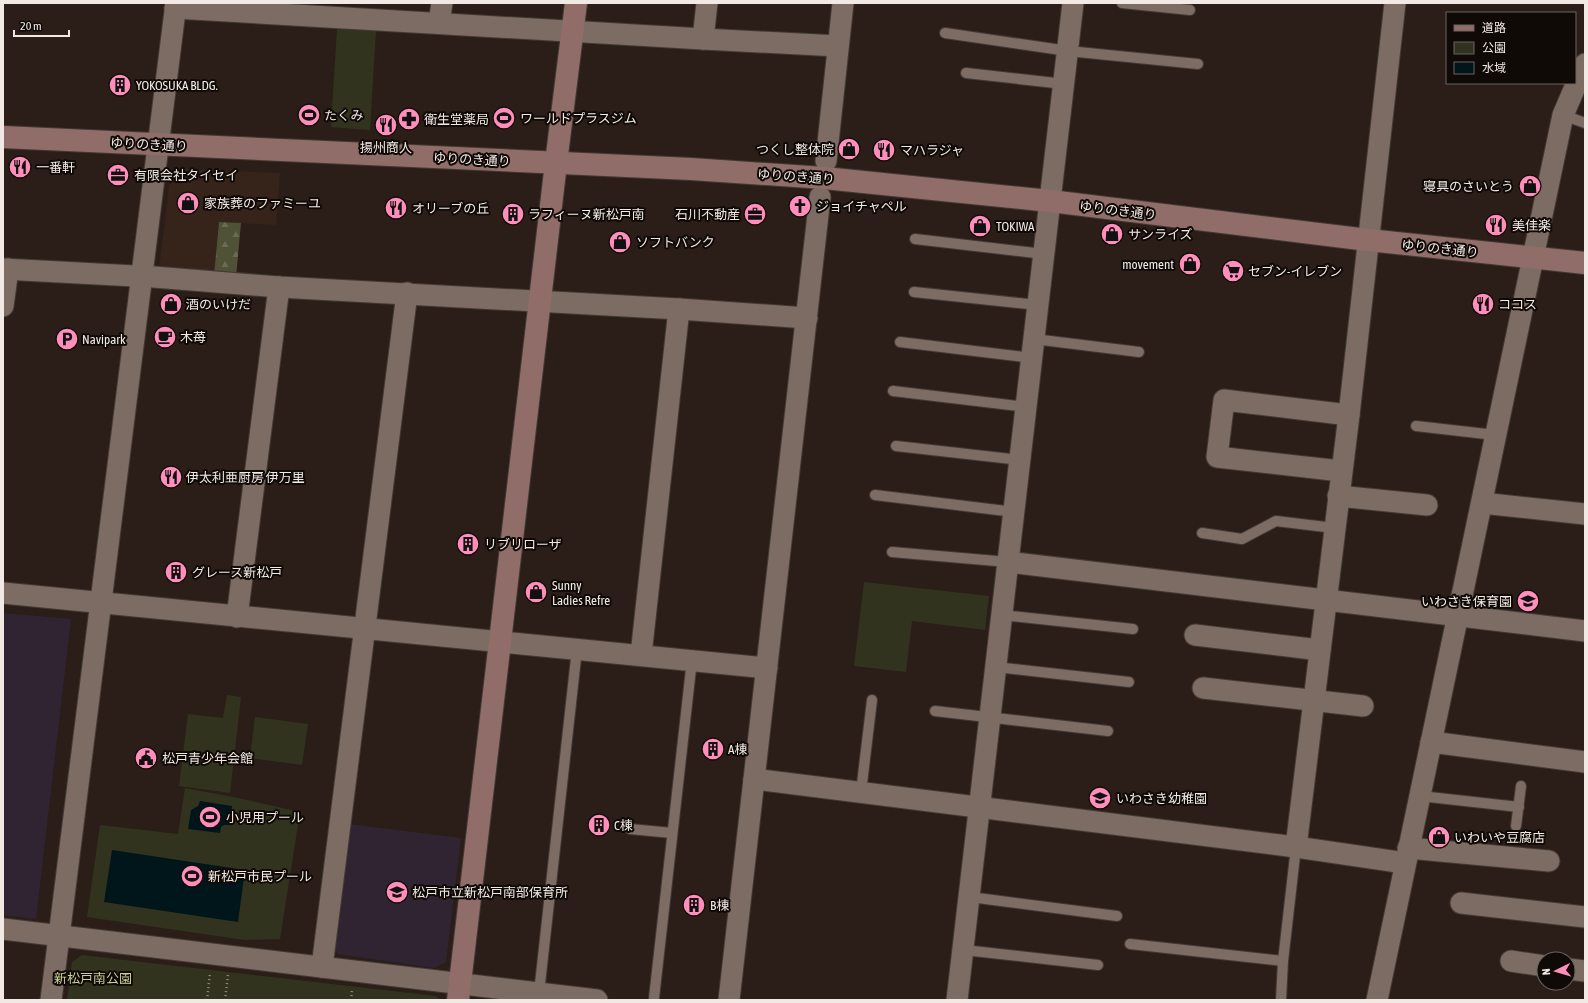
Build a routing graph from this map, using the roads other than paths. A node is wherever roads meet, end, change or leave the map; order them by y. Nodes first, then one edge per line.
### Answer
1 (576, 3) edge
2 (707, 3) edge
3 (843, 3) edge
4 (1073, 3) edge
5 (1122, 3) edge
6 (1395, 3) edge
7 (176, 6) edge
8 (312, 10) edge
9 (1190, 10) dead end
10 (440, 13) edge
11 (572, 31) junction
12 (945, 33) dead end
13 (703, 39) junction
14 (838, 46) junction
15 (1068, 51) junction
16 (1198, 64) dead end
17 (1585, 64) edge
18 (966, 73) dead end
19 (1064, 84) junction
20 (1563, 115) junction
21 (1585, 122) edge
22 (3, 137) edge
23 (158, 144) junction
24 (826, 161) dead end
25 (556, 163) junction
26 (820, 197) dead end
27 (1050, 201) junction
28 (915, 239) dead end
29 (1368, 240) junction
30 (1044, 254) junction
31 (1532, 258) junction
32 (1585, 264) edge
33 (5, 269) edge
34 (141, 277) junction
35 (279, 287) junction
36 (914, 292) dead end
37 (407, 294) junction
38 (540, 301) junction
39 (1038, 305) junction
40 (3, 306) edge
41 (679, 309) junction
42 (807, 318) junction
43 (900, 342) dead end
44 (1033, 349) junction
45 (1139, 352) dead end
46 (894, 391) dead end
47 (1026, 407) junction
48 (1349, 415) junction
49 (1416, 426) dead end
50 (1495, 435) junction
51 (896, 446) dead end
52 (1020, 460) junction
53 (1341, 471) junction
54 (876, 495) dead end
55 (1338, 496) junction
56 (1482, 503) junction
57 (1427, 505) dead end
58 (1014, 512) junction
59 (1585, 514) edge
60 (1334, 528) junction
61 (1202, 533) dead end
62 (892, 552) dead end
63 (1008, 562) junction
64 (3, 593) edge
65 (1327, 599) junction
66 (101, 603) junction
67 (1002, 615) junction
68 (1458, 615) junction
69 (238, 617) junction
70 (365, 628) junction
71 (1133, 629) dead end
72 (1585, 631) edge
73 (1194, 636) dead end
74 (500, 642) junction
75 (577, 649) junction
76 (1320, 650) junction
77 (641, 655) junction
78 (692, 660) junction
79 (996, 667) junction
80 (767, 668) junction
81 (1129, 682) dead end
82 (1203, 688) dead end
83 (872, 700) dead end
84 (1314, 701) junction
85 (1363, 706) dead end
86 (935, 711) dead end
87 (990, 717) junction
88 (1108, 731) dead end
89 (1431, 742) junction
90 (1585, 762) edge
91 (754, 779) junction
92 (1521, 786) dead end
93 (861, 792) junction
94 (1420, 796) junction
95 (1519, 807) junction
96 (980, 808) junction
97 (1516, 826) dead end
98 (630, 829) dead end
99 (672, 833) junction
100 (1296, 847) junction
101 (1407, 855) junction
102 (1549, 860) dead end
103 (970, 897) junction
104 (1461, 903) dead end
105 (1117, 916) dead end
106 (1585, 917) edge
107 (3, 929) edge
108 (59, 935) junction
109 (1130, 944) dead end
110 (964, 950) junction
111 (1283, 961) junction
112 (1511, 961) dead end
113 (1536, 965) edge
114 (1098, 966) dead end
115 (322, 967) junction
116 (460, 992) edge
117 (539, 993) junction
118 (654, 998) dead end
119 (51, 1000) edge
120 (597, 1000) edge
121 (729, 1000) edge
122 (957, 1000) edge
123 (1281, 1000) edge
124 (1377, 1000) edge

1 - 11 street
2 - 13 street
3 - 14 street
4 - 15 street
5 - 9 lane
6 - 29 street
7 - 8 street
7 - 23 street
8 - 10 street
10 - 11 street
11 - 13 street
11 - 25 street
12 - 15 lane
13 - 14 street
14 - 24 street
15 - 16 lane
15 - 19 street
17 - 20 street
18 - 19 lane
19 - 27 street
20 - 21 lane
20 - 31 street
22 - 23 street, ゆりのき通り
23 - 25 street, ゆりのき通り
23 - 34 street
25 - 27 street, ゆりのき通り
25 - 38 street
26 - 42 street
27 - 29 street, ゆりのき通り
27 - 30 street
28 - 30 lane
29 - 31 street, ゆりのき通り
29 - 48 street
30 - 39 street
31 - 32 street, ゆりのき通り
31 - 50 street
33 - 34 street
33 - 40 street
34 - 35 street
34 - 66 street
35 - 37 street
35 - 69 street
36 - 39 lane
37 - 38 street
37 - 70 street
38 - 41 street
38 - 74 street
39 - 44 street
41 - 42 street
41 - 77 street
42 - 80 street
43 - 44 lane
44 - 45 lane
44 - 47 street
46 - 47 lane
47 - 52 street
48 - 53 street
48 - 53 street
49 - 50 lane
50 - 56 street
51 - 52 lane
52 - 58 street
53 - 55 street
54 - 58 lane
55 - 57 street
55 - 60 street
56 - 59 street
56 - 68 street
58 - 63 street
60 - 61 lane
60 - 65 street
62 - 63 lane
63 - 65 street
63 - 67 street
64 - 66 street
65 - 68 street
65 - 76 street
66 - 69 street
66 - 108 street
67 - 71 lane
67 - 79 street
68 - 72 street
68 - 89 street
69 - 70 street
70 - 74 street
70 - 115 street
73 - 76 street
74 - 75 street
74 - 116 street
75 - 77 street
75 - 117 lane
76 - 84 street
77 - 78 street
78 - 80 street
78 - 99 lane
79 - 81 lane
79 - 87 street
80 - 91 street
82 - 84 street
83 - 93 lane
84 - 85 street
84 - 100 street
86 - 87 lane
87 - 88 lane
87 - 96 street
89 - 90 street
89 - 94 street
91 - 93 street
91 - 121 street
92 - 95 lane
93 - 96 street
94 - 95 lane
94 - 101 street
95 - 97 lane
96 - 100 street
96 - 103 street
98 - 99 lane
99 - 118 lane
100 - 101 street
100 - 111 lane
101 - 102 street
101 - 124 street
103 - 105 lane
103 - 110 street
104 - 106 street
107 - 108 street
108 - 115 street
108 - 119 street
109 - 111 lane
110 - 114 lane
110 - 122 street
111 - 123 lane
112 - 113 street
115 - 116 street
116 - 117 street
117 - 120 street

